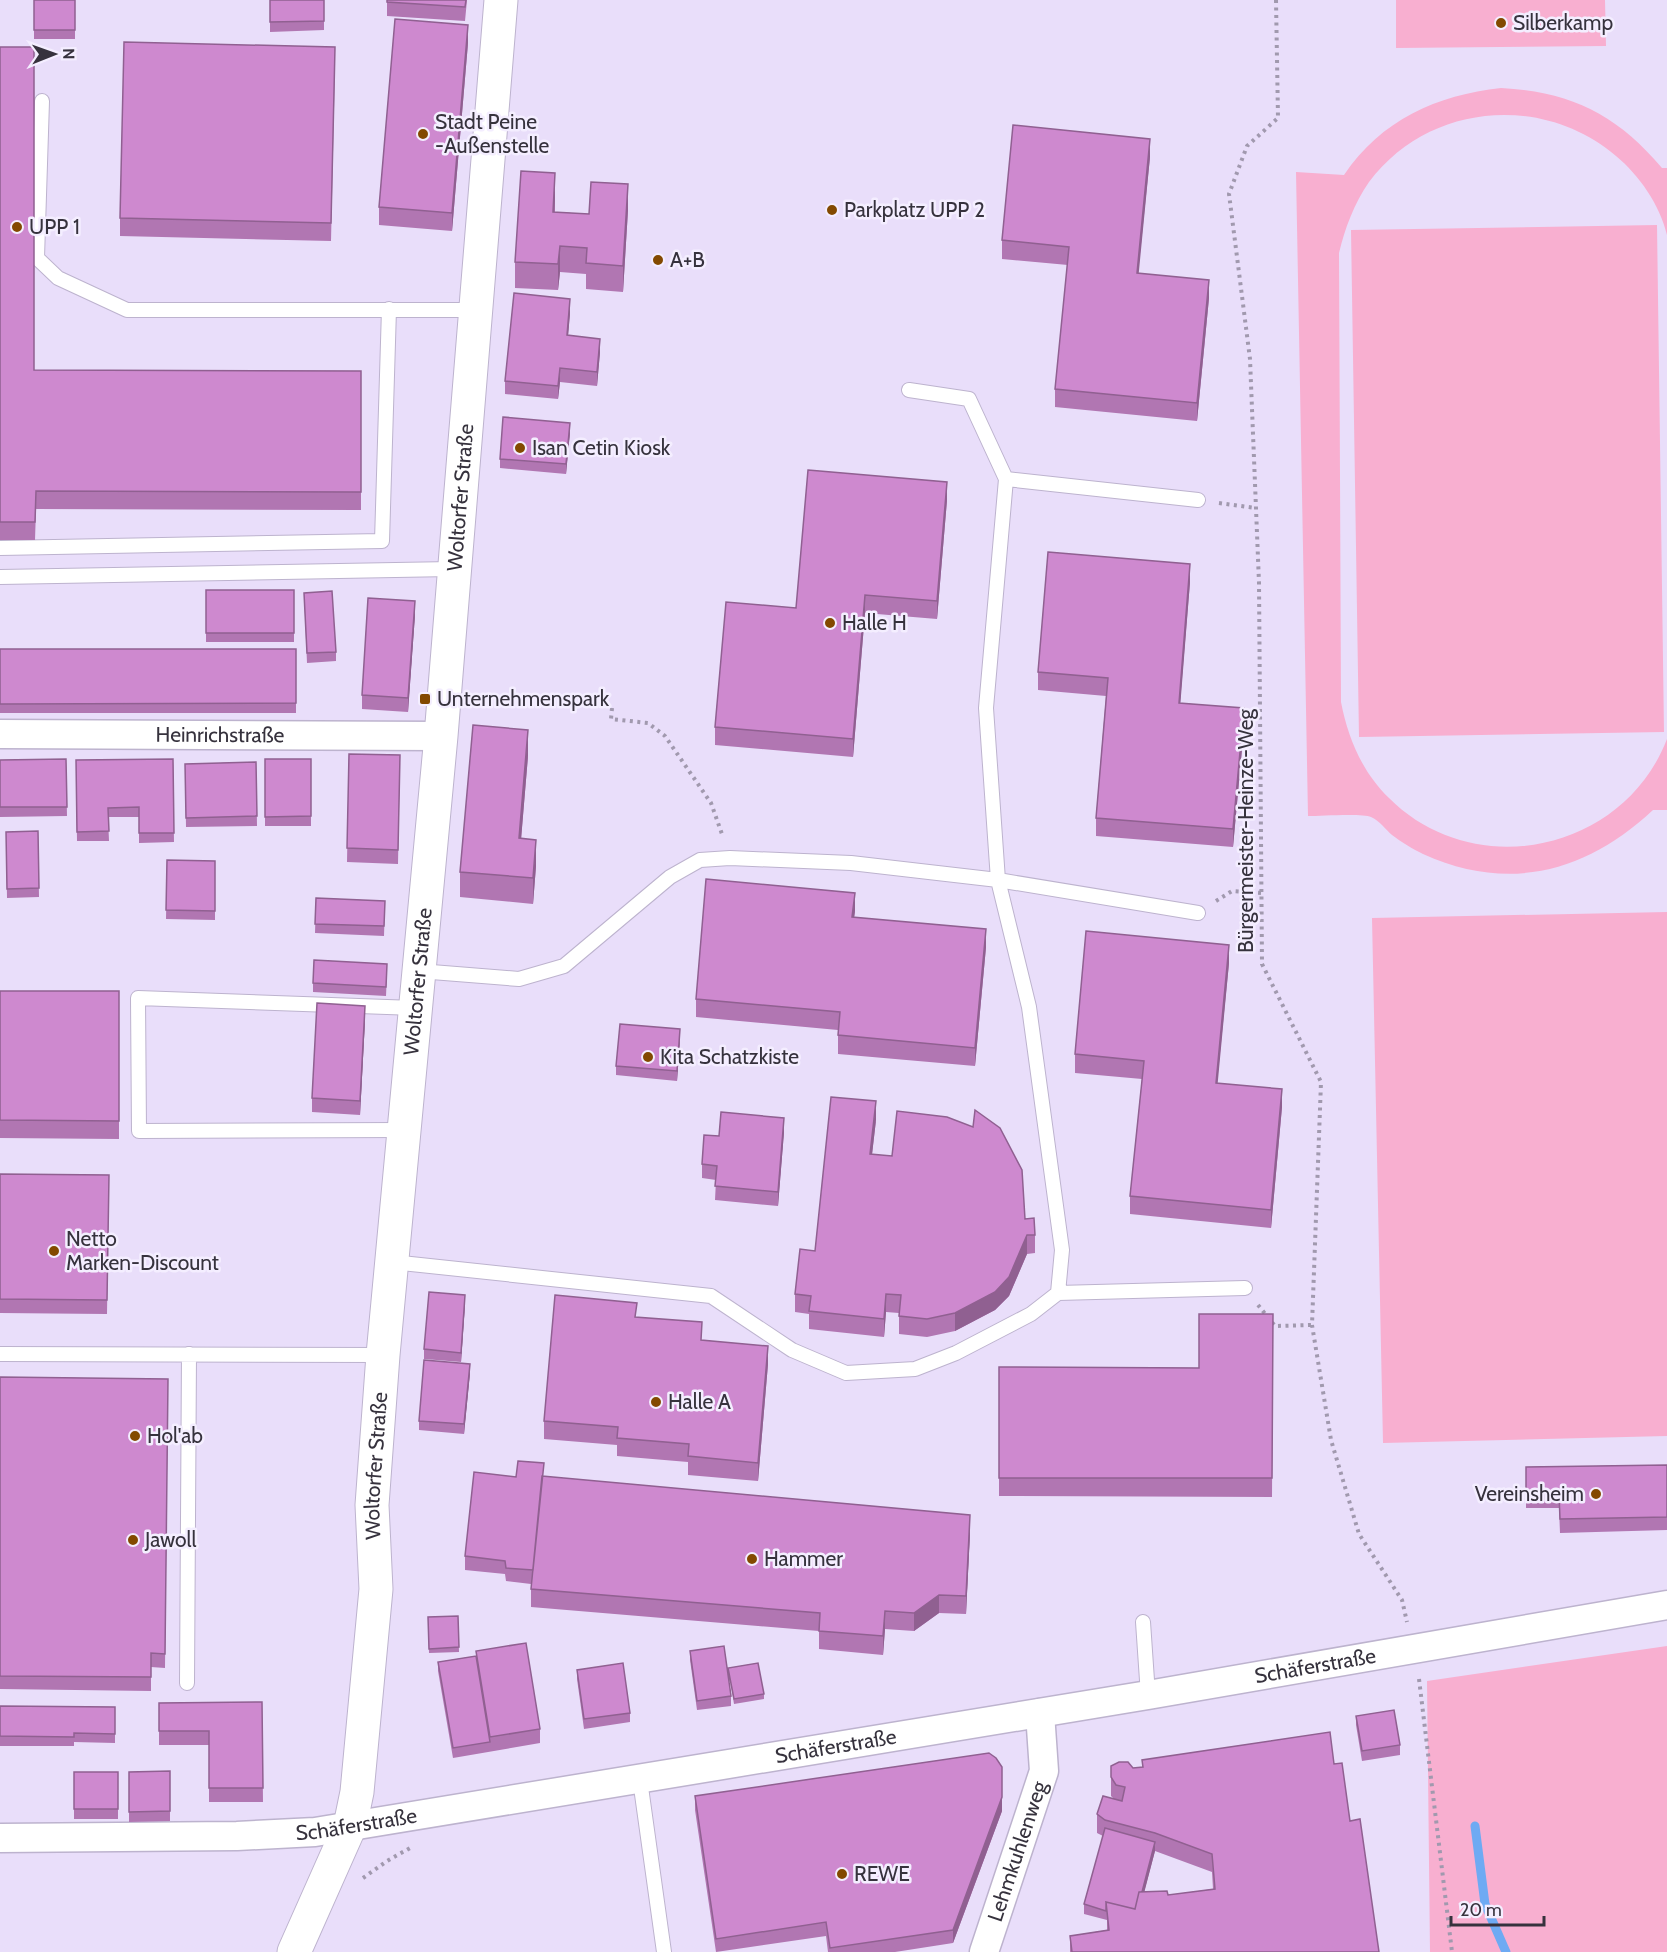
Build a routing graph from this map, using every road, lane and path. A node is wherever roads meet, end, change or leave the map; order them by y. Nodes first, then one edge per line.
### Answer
1 (501, 0) edge
2 (1276, 0) edge
3 (42, 101) dead end
4 (0, 257) edge
5 (37, 258) junction
6 (389, 309) junction
7 (475, 310) junction
8 (909, 390) dead end
9 (1006, 479) junction
10 (1198, 500) joint
11 (1256, 508) junction
12 (0, 548) edge
13 (452, 569) junction
14 (0, 577) edge
15 (612, 708) dead end
16 (0, 734) edge
17 (441, 736) junction
18 (730, 858) junction
19 (998, 880) junction
20 (1261, 893) junction
21 (1198, 913) joint
22 (419, 971) junction
23 (416, 1008) junction
24 (404, 1130) junction
25 (392, 1262) junction
26 (1245, 1288) joint
27 (1058, 1293) junction
28 (1312, 1325) junction
29 (0, 1354) edge
30 (189, 1354) junction
31 (383, 1355) junction
32 (1667, 1605) edge
33 (1143, 1622) dead end
34 (1415, 1647) junction
35 (187, 1683) dead end
36 (1148, 1695) junction
37 (1040, 1713) junction
38 (640, 1780) junction
39 (350, 1826) junction
40 (0, 1838) edge
41 (414, 1846) dead end
42 (357, 1883) dead end
43 (294, 1952) edge
44 (664, 1952) edge
45 (984, 1952) edge
46 (1452, 1952) edge

1 - 7 street, Woltorfer Straße
2 - 11 path, Bürgermeister-Heinze-Weg
3 - 5 lane
4 - 5 lane
5 - 6 lane
6 - 7 lane
6 - 12 lane
7 - 13 street, Woltorfer Straße
8 - 9 lane
9 - 10 lane
9 - 19 lane
10 - 11 path
11 - 20 path, Bürgermeister-Heinze-Weg
13 - 14 lane
13 - 17 street, Woltorfer Straße
15 - 18 path
16 - 17 street, Heinrichstraße
17 - 22 street, Woltorfer Straße
18 - 19 lane
18 - 22 lane
19 - 21 lane
19 - 27 lane
20 - 21 path
20 - 28 path, Bürgermeister-Heinze-Weg
22 - 23 street, Woltorfer Straße
23 - 24 street, Woltorfer Straße
23 - 24 lane
24 - 25 street, Woltorfer Straße
25 - 27 lane
25 - 31 street, Woltorfer Straße
26 - 27 lane
26 - 28 path
28 - 34 path, Bürgermeister-Heinze-Weg
29 - 30 lane
30 - 31 lane
30 - 35 lane
31 - 39 street, Woltorfer Straße
32 - 34 street, Schäferstraße
33 - 36 lane
34 - 36 street, Schäferstraße
34 - 46 path, Bürgermeister-Heinze-Weg
36 - 37 street, Schäferstraße
37 - 38 street, Schäferstraße
37 - 45 street, Lehmkuhlenweg
38 - 39 street, Schäferstraße
38 - 44 lane
39 - 40 street, Schäferstraße
39 - 43 street, Woltorfer Straße
41 - 42 path

